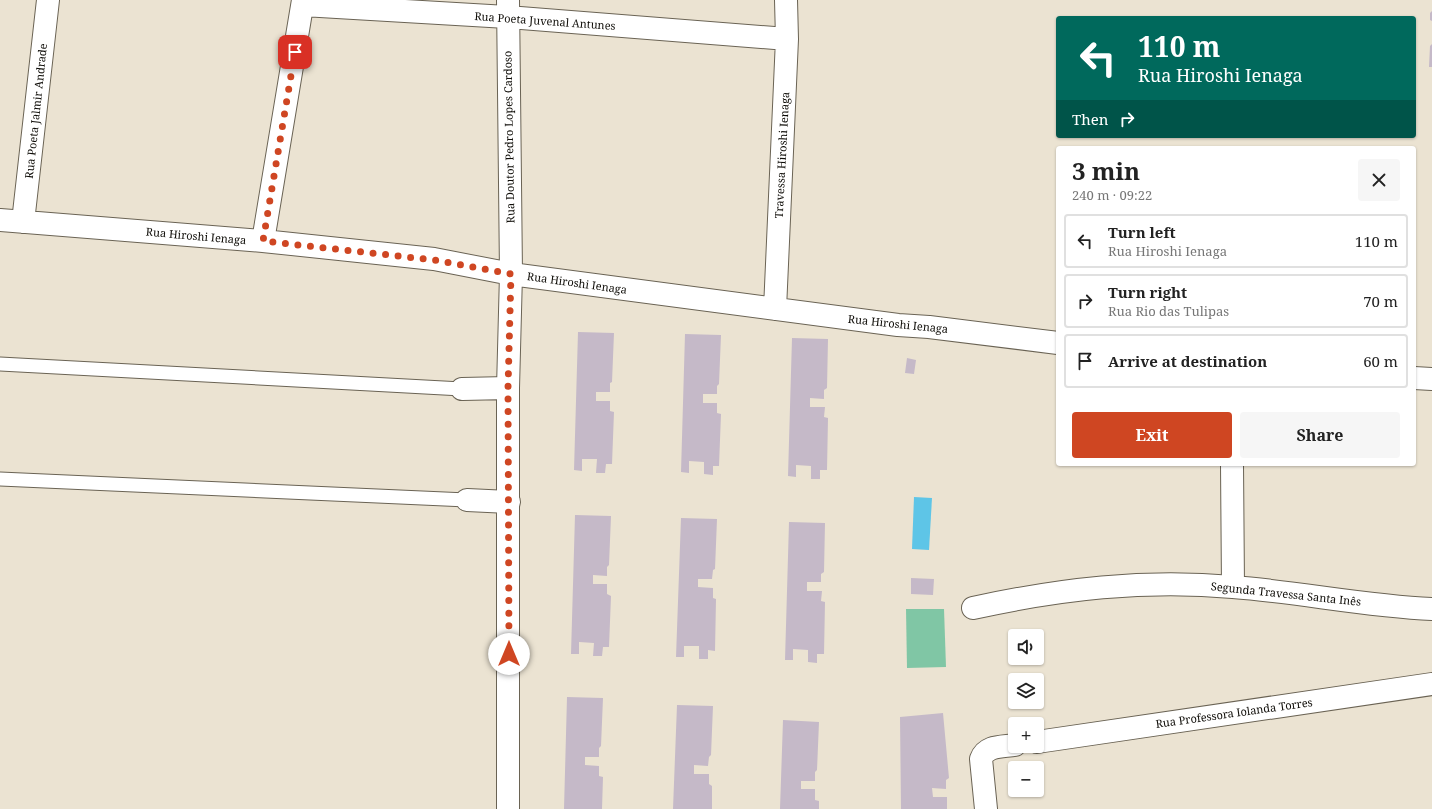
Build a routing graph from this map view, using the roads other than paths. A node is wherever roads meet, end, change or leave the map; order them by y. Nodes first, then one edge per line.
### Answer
1 (48, 0) edge
2 (786, 0) edge
3 (303, 2) edge
4 (508, 9) edge
5 (787, 39) junction
6 (0, 220) edge
7 (23, 222) junction
8 (263, 241) junction
9 (511, 274) junction
10 (775, 309) junction
11 (1056, 343) edge
12 (0, 364) edge
13 (1416, 378) edge
14 (1432, 379) edge
15 (508, 388) junction
16 (462, 389) joint
17 (1232, 466) edge
18 (0, 479) edge
19 (467, 500) joint
20 (509, 502) junction
21 (1233, 586) junction
22 (973, 608) dead end
23 (1432, 609) edge
24 (1432, 684) edge
25 (1044, 741) edge
26 (1008, 746) edge
27 (508, 809) edge
28 (986, 809) edge

1 - 7 street, Rua Poeta Jalmir Andrade
2 - 5 street, Travessa Hiroshi Ienaga
3 - 4 street, Rua Poeta Juvenal Antunes
3 - 8 street
4 - 5 street, Rua Poeta Juvenal Antunes
4 - 9 street, Rua Doutor Pedro Lopes Cardoso
5 - 10 street, Travessa Hiroshi Ienaga
6 - 7 street, Rua Hiroshi Ienaga
7 - 8 street, Rua Hiroshi Ienaga
8 - 9 street, Rua Hiroshi Ienaga
9 - 10 street, Rua Hiroshi Ienaga
9 - 15 street, Rua Doutor Pedro Lopes Cardoso
10 - 11 street, Rua Hiroshi Ienaga
12 - 16 lane
13 - 14 street
15 - 16 street
15 - 20 street, Rua Doutor Pedro Lopes Cardoso
17 - 21 street
18 - 19 lane
19 - 20 street
20 - 27 street, Rua Doutor Pedro Lopes Cardoso
21 - 22 street, Segunda Travessa Santa Inês
21 - 23 street, Segunda Travessa Santa Inês
24 - 25 street, Rua Professora Iolanda Torres
26 - 28 street

